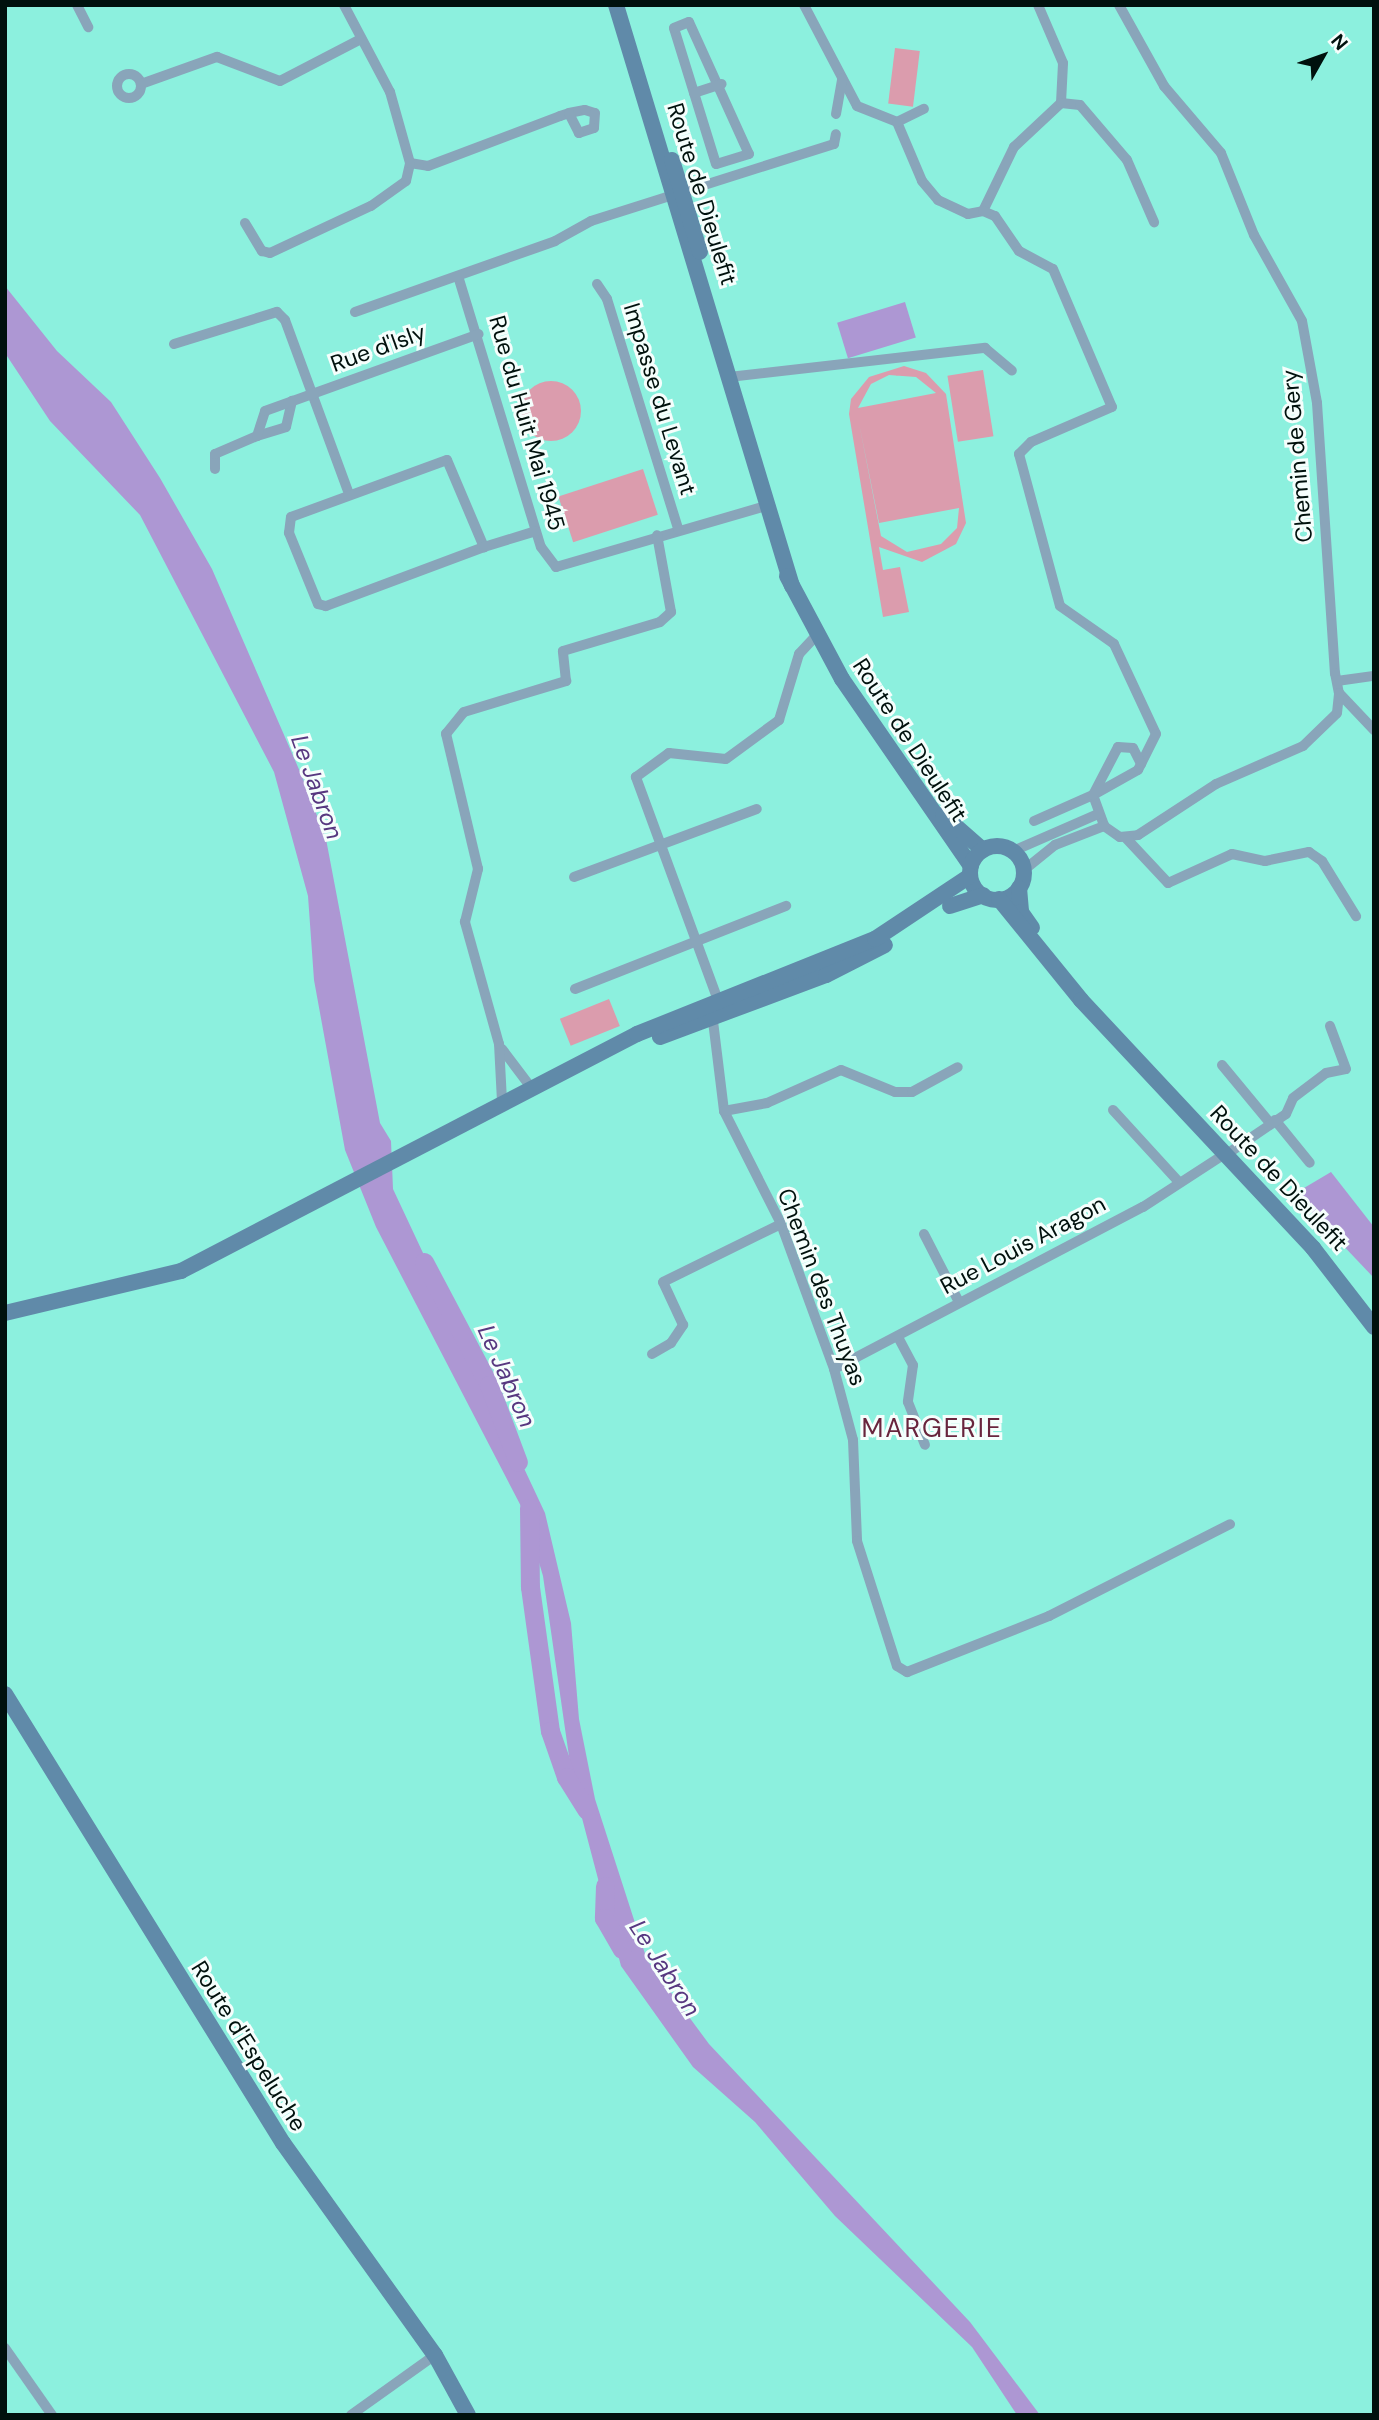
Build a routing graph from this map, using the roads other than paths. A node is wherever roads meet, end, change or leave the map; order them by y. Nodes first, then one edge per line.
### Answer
1 (77, 5) edge
2 (344, 5) edge
3 (616, 5) edge
4 (804, 5) edge
5 (1038, 5) edge
6 (1119, 5) edge
7 (88, 27) dead end
8 (359, 40) junction
9 (635, 68) junction
10 (842, 79) junction
11 (142, 84) dead end
12 (722, 84) junction
13 (694, 93) junction
14 (1061, 103) junction
15 (924, 109) dead end
16 (569, 113) dead end
17 (836, 114) dead end
18 (897, 122) junction
19 (836, 134) dead end
20 (734, 158) junction
21 (410, 163) junction
22 (738, 176) junction
23 (677, 196) junction
24 (983, 211) junction
25 (1154, 222) dead end
26 (245, 223) dead end
27 (458, 276) junction
28 (597, 284) dead end
29 (355, 312) dead end
30 (479, 334) junction
31 (718, 337) junction
32 (174, 344) dead end
33 (1012, 370) dead end
34 (729, 377) junction
35 (312, 394) junction
36 (292, 401) junction
37 (257, 436) junction
38 (215, 469) dead end
39 (349, 494) junction
40 (765, 506) junction
41 (678, 529) junction
42 (536, 531) junction
43 (657, 535) junction
44 (484, 547) junction
45 (817, 635) junction
46 (1374, 676) edge
47 (1337, 681) junction
48 (1339, 693) junction
49 (1374, 730) edge
50 (1142, 764) junction
51 (1093, 795) junction
52 (757, 809) dead end
53 (1098, 814) junction
54 (1034, 821) dead end
55 (1104, 827) junction
56 (1125, 837) junction
57 (659, 846) junction
58 (983, 850) junction
59 (1013, 851) junction
60 (1024, 870) junction
61 (971, 871) junction
62 (574, 877) dead end
63 (1019, 888) junction
64 (991, 897) junction
65 (786, 906) dead end
66 (1356, 916) dead end
67 (693, 943) junction
68 (575, 989) dead end
69 (716, 1011) junction
70 (1330, 1026) dead end
71 (499, 1044) junction
72 (1222, 1065) dead end
73 (958, 1067) dead end
74 (530, 1086) junction
75 (1172, 1097) junction
76 (502, 1101) junction
77 (724, 1111) junction
78 (1113, 1111) dead end
79 (1272, 1122) junction
80 (1226, 1154) junction
81 (1310, 1163) dead end
82 (1178, 1181) junction
83 (781, 1224) junction
84 (925, 1234) dead end
85 (959, 1302) junction
86 (5, 1313) edge
87 (1374, 1327) edge
88 (898, 1337) junction
89 (652, 1354) dead end
90 (834, 1369) junction
91 (925, 1445) dead end
92 (1230, 1524) dead end
93 (5, 1694) edge
94 (5, 2348) edge
95 (435, 2355) junction
96 (52, 2415) edge
97 (351, 2415) edge
98 (468, 2415) edge

1 - 7 street
2 - 8 street
3 - 9 main road, Route de Dieulefit
4 - 10 street
5 - 14 street
6 - 47 street, Chemin de Gery
8 - 11 street
8 - 21 street
9 - 23 main road, Route de Dieulefit
9 - 23 main road, Route de Dieulefit
10 - 17 street
10 - 18 street
12 - 13 street
12 - 13 street
12 - 20 street
13 - 20 street
14 - 24 street
14 - 25 street
15 - 18 street
16 - 21 street
18 - 24 street
19 - 22 street
20 - 22 street
21 - 26 street
22 - 23 street
23 - 27 street
23 - 31 main road, Route de Dieulefit
23 - 31 main road, Route de Dieulefit
24 - 50 street
27 - 29 street
27 - 30 street, Rue du Huit Mai 1945
28 - 41 street, Impasse du Levant
30 - 35 street, Rue d'Isly
30 - 42 street, Rue du Huit Mai 1945
31 - 34 main road, Route de Dieulefit
32 - 35 street
33 - 34 street
34 - 40 main road, Route de Dieulefit
35 - 36 street, Rue d'Isly
35 - 39 street
36 - 37 street, Rue d'Isly
36 - 37 street
37 - 38 street
39 - 44 street
39 - 44 street
40 - 41 street, Rue du Huit Mai 1945
40 - 45 main road, Route de Dieulefit
41 - 43 street, Rue du Huit Mai 1945
42 - 43 street, Rue du Huit Mai 1945
42 - 44 street
43 - 71 street
45 - 57 street, Chemin des Thuyas
45 - 58 main road, Route de Dieulefit
45 - 61 main road, Route de Dieulefit
46 - 47 street
47 - 48 street, Chemin de Gery
48 - 49 street
48 - 56 street
50 - 51 street
50 - 51 street
51 - 53 street
51 - 54 street
52 - 57 street
53 - 55 street
53 - 59 street
55 - 56 street
55 - 60 street
56 - 66 street
57 - 62 street
57 - 67 street, Chemin des Thuyas
58 - 59 main road
58 - 61 main road
59 - 60 main road
60 - 63 main road
61 - 64 main road
61 - 69 main road
63 - 64 main road
63 - 75 main road, Route de Dieulefit
64 - 69 main road
64 - 75 main road, Route de Dieulefit
65 - 67 street
67 - 68 street
67 - 69 street, Chemin des Thuyas
69 - 74 main road
69 - 77 street, Chemin des Thuyas
70 - 79 street, Rue Louis Aragon
71 - 74 street
71 - 76 street
72 - 79 street
73 - 77 street
74 - 76 main road
75 - 80 main road, Route de Dieulefit
76 - 86 main road
77 - 83 street, Chemin des Thuyas
78 - 82 street
79 - 80 street, Rue Louis Aragon
79 - 81 street
80 - 82 street, Rue Louis Aragon
80 - 87 main road, Route de Dieulefit
82 - 85 street, Rue Louis Aragon
83 - 89 street
83 - 90 street, Chemin des Thuyas
84 - 85 street
85 - 88 street, Rue Louis Aragon
88 - 90 street, Rue Louis Aragon
88 - 91 street
90 - 92 street, Chemin des Thuyas
93 - 95 main road, Route d'Espeluche
94 - 96 street
95 - 97 street
95 - 98 main road, Route d'Espeluche

